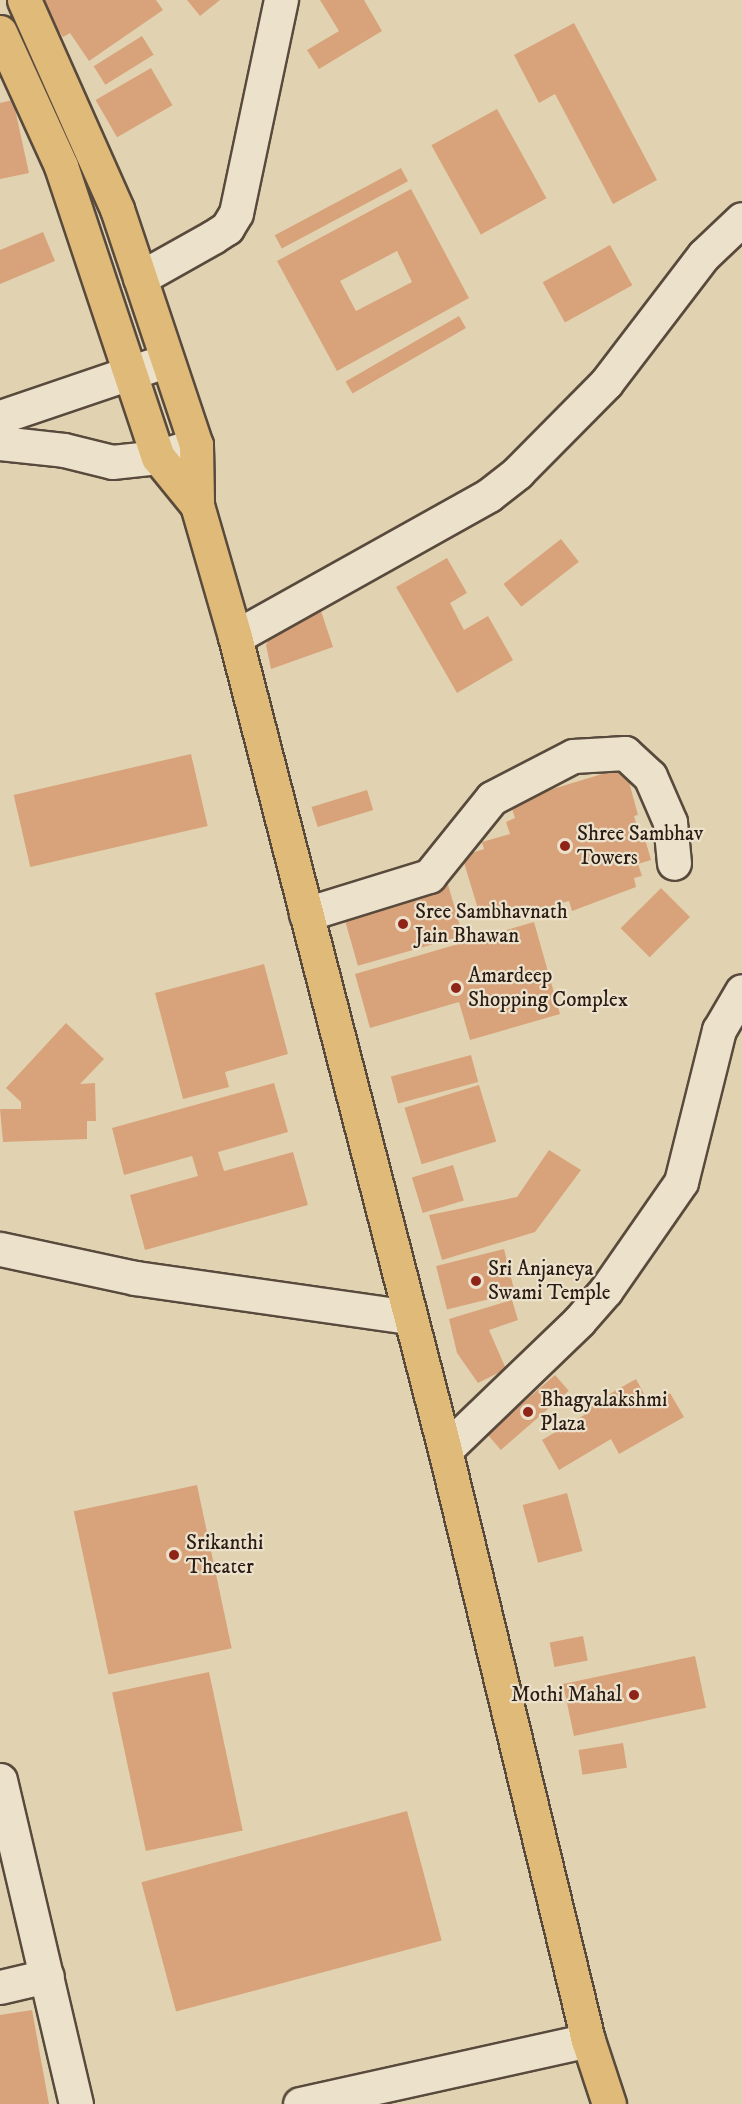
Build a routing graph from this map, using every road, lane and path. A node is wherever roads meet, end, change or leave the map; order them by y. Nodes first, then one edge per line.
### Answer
1 (24, 0) edge
2 (281, 0) edge
3 (0, 32) edge
4 (742, 219) edge
5 (140, 278) junction
6 (168, 360) junction
7 (128, 372) junction
8 (0, 417) edge
9 (0, 443) edge
10 (196, 445) junction
11 (158, 457) junction
12 (197, 505) junction
13 (235, 637) junction
14 (674, 863) dead end
15 (306, 914) junction
16 (742, 991) edge
17 (0, 1248) edge
18 (409, 1317) junction
19 (445, 1450) junction
20 (0, 1780) edge
21 (47, 1976) junction
22 (0, 1987) edge
23 (588, 2040) junction
24 (76, 2104) edge
25 (300, 2104) edge
26 (609, 2104) edge

1 - 5 main road
2 - 5 street
3 - 7 main road
4 - 13 street
5 - 6 main road
6 - 7 street
6 - 10 main road
7 - 8 street
7 - 11 main road
9 - 11 street
10 - 11 street
10 - 12 main road
11 - 12 main road
12 - 13 main road
13 - 15 main road
14 - 15 street
15 - 18 main road
16 - 19 street
17 - 18 street
18 - 19 main road
19 - 23 main road
20 - 21 street
21 - 22 street
21 - 24 street
23 - 25 street
23 - 26 main road

